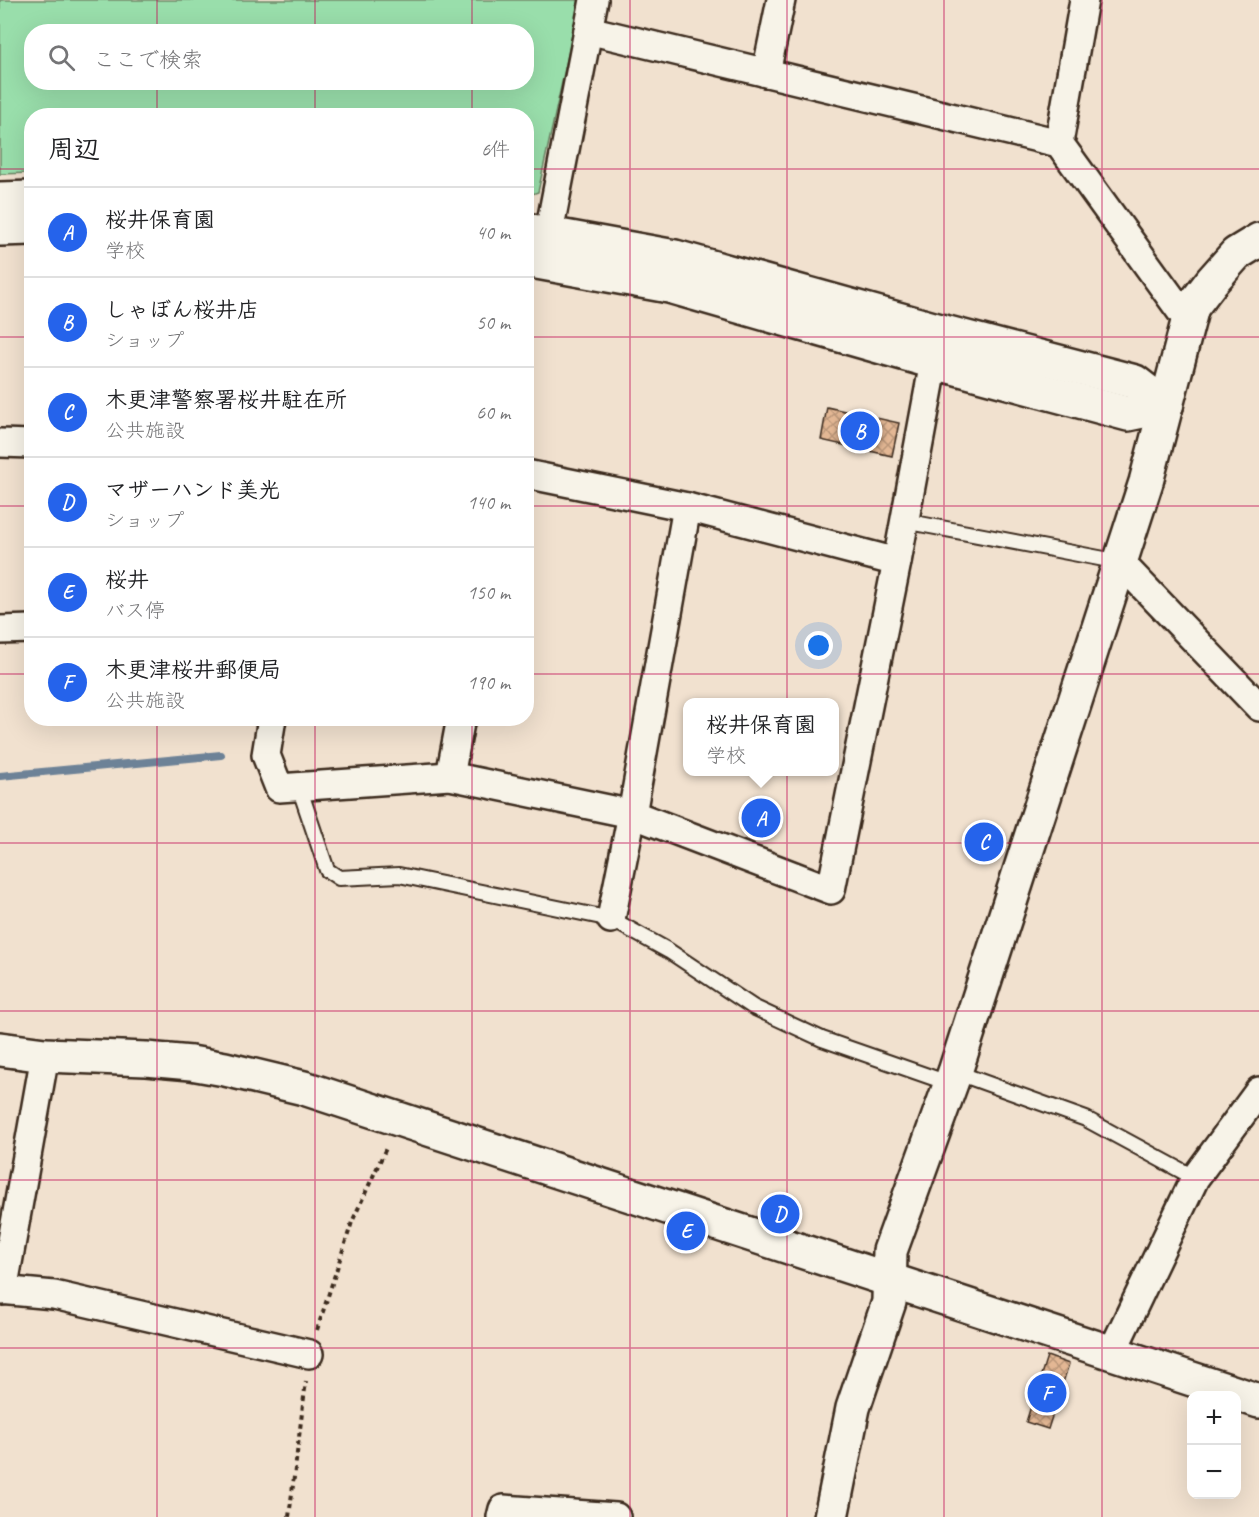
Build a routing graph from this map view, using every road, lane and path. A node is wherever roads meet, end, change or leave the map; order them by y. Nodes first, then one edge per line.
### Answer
1 (594, 0) edge
2 (781, 0) edge
3 (1084, 0) edge
4 (588, 30) junction
5 (766, 73) junction
6 (1059, 143) junction
7 (24, 198) edge
8 (0, 199) edge
9 (24, 228) edge
10 (0, 229) edge
11 (1259, 240) edge
12 (536, 247) edge
13 (1188, 321) junction
14 (934, 362) junction
15 (1166, 406) junction
16 (0, 443) edge
17 (24, 444) edge
18 (534, 476) edge
19 (687, 507) junction
20 (904, 521) junction
21 (897, 562) junction
22 (1120, 562) junction
23 (24, 629) edge
24 (0, 630) edge
25 (1259, 708) edge
26 (271, 726) edge
27 (460, 726) edge
28 (450, 776) junction
29 (299, 787) junction
30 (632, 814) junction
31 (611, 919) junction
32 (0, 1049) edge
33 (45, 1055) junction
34 (953, 1078) junction
35 (1259, 1091) edge
36 (388, 1144) dead end
37 (1195, 1178) junction
38 (889, 1279) junction
39 (1, 1291) edge
40 (1112, 1352) junction
41 (309, 1354) junction
42 (1259, 1401) edge
43 (289, 1517) edge
44 (501, 1517) edge
45 (616, 1517) edge
46 (831, 1517) edge

1 - 4 street
2 - 5 street
3 - 6 street
4 - 5 street
4 - 12 street
5 - 6 street
6 - 13 street
7 - 8 street
9 - 10 street
11 - 13 street
12 - 14 street
12 - 15 street
13 - 15 street
14 - 15 street
14 - 20 street
15 - 22 street
16 - 17 street
18 - 19 street
19 - 21 street
19 - 30 street
20 - 21 street
20 - 22 lane
21 - 30 street
22 - 25 street
22 - 34 street
23 - 24 street
26 - 29 street
27 - 28 street
28 - 29 street
28 - 30 street
29 - 31 lane
30 - 31 street
31 - 34 lane
32 - 33 street
33 - 38 street
33 - 39 street
34 - 37 lane
34 - 38 street
35 - 37 street
36 - 41 path
37 - 40 street
38 - 40 street
38 - 46 street
39 - 41 street
40 - 42 street
41 - 43 path
44 - 45 street

